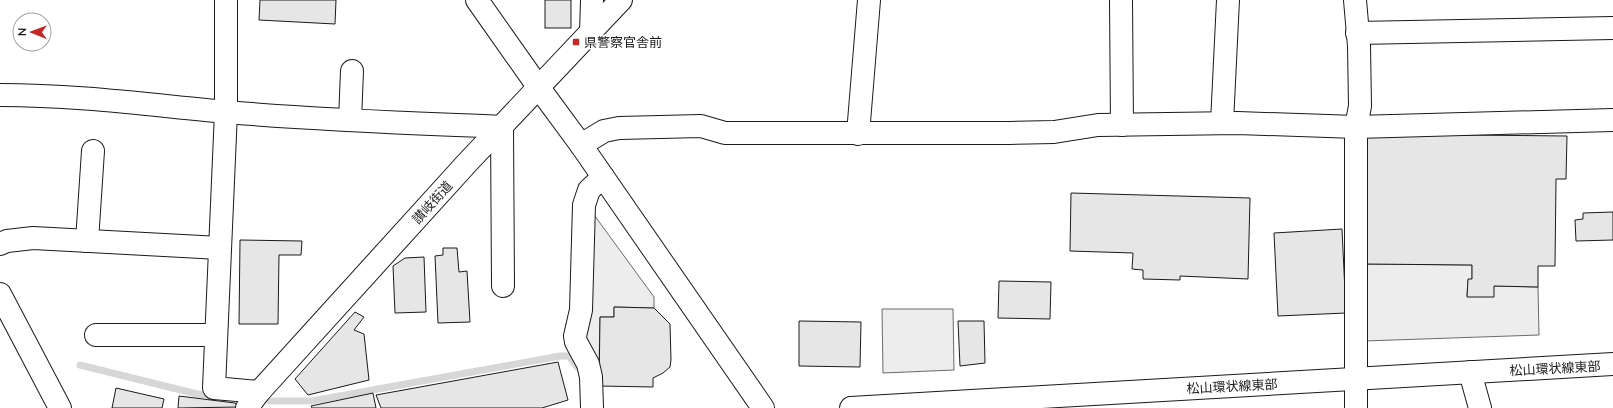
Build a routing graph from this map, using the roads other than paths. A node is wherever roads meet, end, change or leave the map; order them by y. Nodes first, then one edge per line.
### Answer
1 (226, 0) edge
2 (478, 0) edge
3 (592, 0) edge
4 (621, 0) edge
5 (869, 0) edge
6 (1121, 0) edge
7 (1228, 0) edge
8 (1355, 0) edge
9 (1613, 28) edge
10 (591, 32) junction
11 (1357, 33) junction
12 (352, 71) dead end
13 (539, 88) junction
14 (0, 95) edge
15 (226, 112) junction
16 (350, 120) junction
17 (1613, 120) edge
18 (1222, 123) junction
19 (1122, 125) junction
20 (502, 127) junction
21 (1356, 127) junction
22 (858, 134) junction
23 (581, 145) junction
24 (93, 151) dead end
25 (603, 177) junction
26 (87, 241) junction
27 (0, 244) edge
28 (220, 248) junction
29 (503, 286) dead end
30 (0, 294) edge
31 (96, 335) dead end
32 (216, 335) junction
33 (1613, 364) edge
34 (1470, 372) junction
35 (1355, 379) junction
36 (253, 400) edge
37 (60, 408) edge
38 (592, 408) edge
39 (763, 408) edge
40 (851, 408) edge
41 (1356, 408) edge
42 (1480, 408) edge

1 - 15 street
2 - 13 street
3 - 10 street
4 - 10 street, 讃岐街道
5 - 22 street
6 - 19 street
7 - 18 street
8 - 11 street
9 - 11 street
10 - 13 street, 讃岐街道
11 - 21 street
12 - 16 street
13 - 20 street, 讃岐街道
13 - 23 street
14 - 15 street
15 - 16 street
15 - 28 street
16 - 20 street
17 - 21 street
18 - 19 street
18 - 21 street
19 - 22 street
20 - 29 street
20 - 36 street, 讃岐街道
21 - 35 street
22 - 23 street
23 - 25 street
24 - 26 street
25 - 38 street
25 - 39 street
26 - 27 street
26 - 28 street
28 - 32 street
30 - 37 street
31 - 32 street
32 - 36 street
33 - 34 street, 松山環状線東部
34 - 35 street, 松山環状線東部
34 - 42 street
35 - 40 street, 松山環状線東部
35 - 41 street

